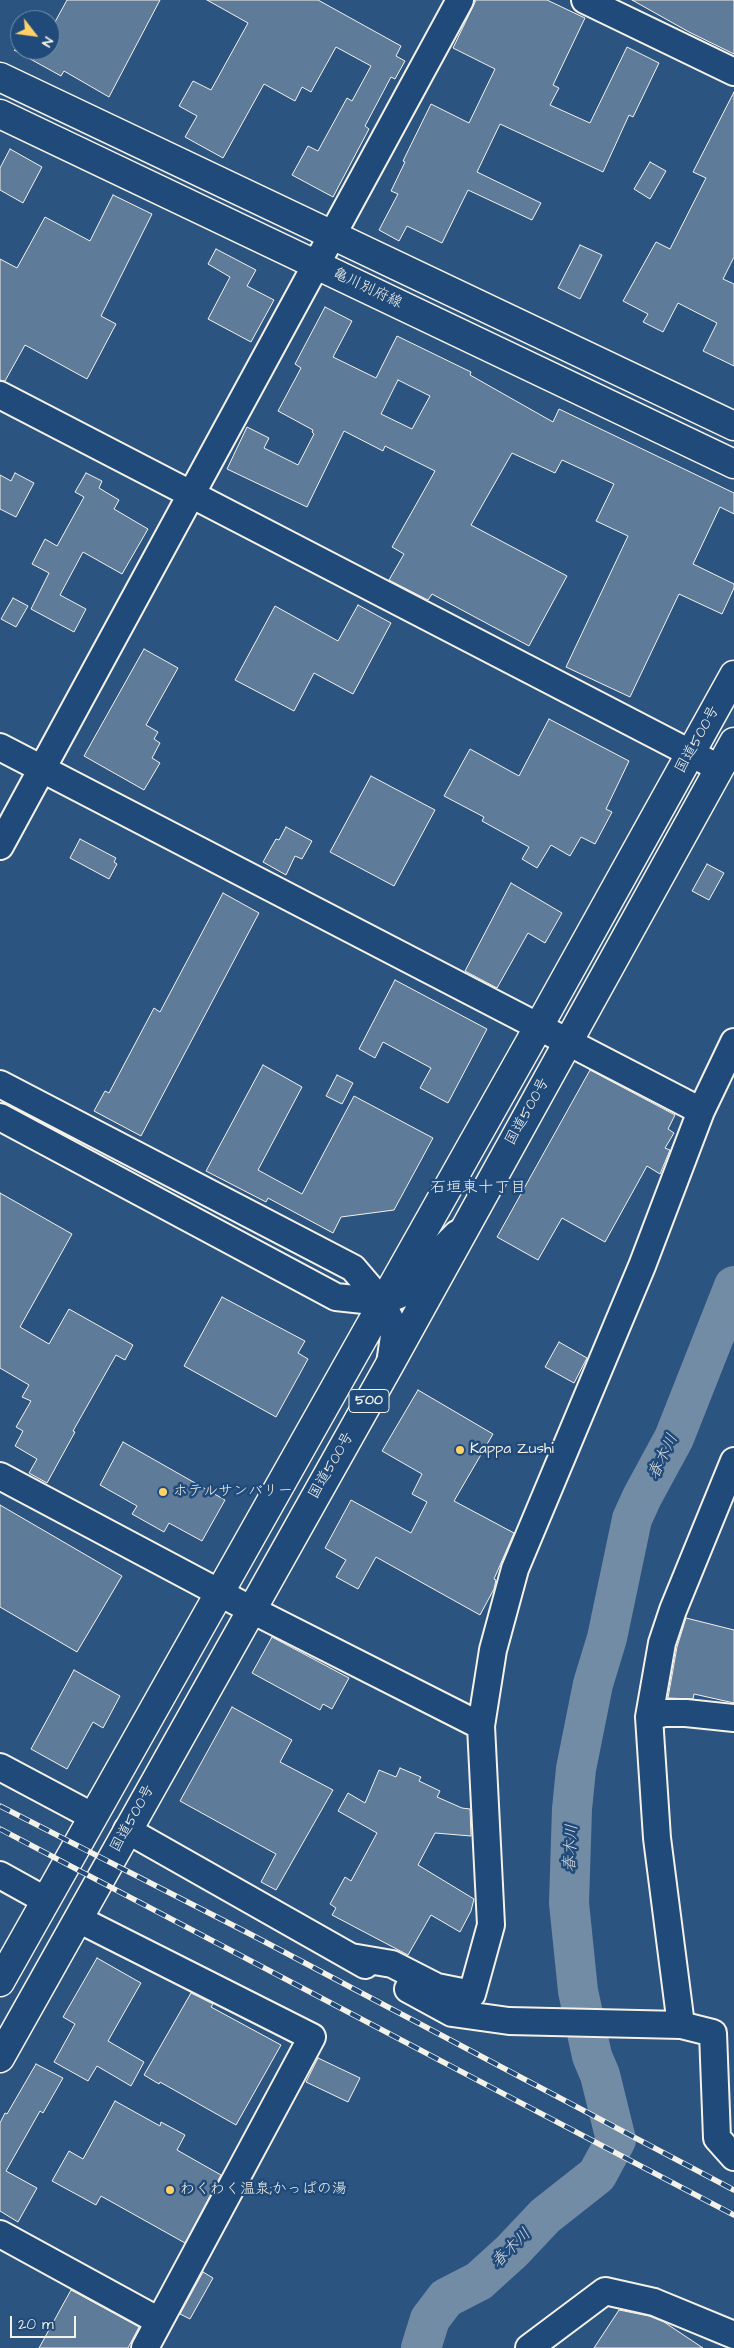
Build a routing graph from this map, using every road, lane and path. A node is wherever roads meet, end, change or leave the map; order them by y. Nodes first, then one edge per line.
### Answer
1 (460, 0) edge
2 (585, 0) edge
3 (734, 72) edge
4 (0, 77) edge
5 (0, 114) edge
6 (332, 235) junction
7 (316, 265) junction
8 (0, 395) edge
9 (734, 426) edge
10 (734, 464) edge
11 (192, 494) junction
12 (734, 675) edge
13 (734, 742) edge
14 (0, 747) edge
15 (691, 753) junction
16 (719, 768) junction
17 (42, 769) junction
18 (0, 846) edge
19 (539, 1026) junction
20 (567, 1041) junction
21 (734, 1042) edge
22 (0, 1084) edge
23 (701, 1111) junction
24 (0, 1117) edge
25 (463, 1228) junction
26 (382, 1302) junction
27 (390, 1364) junction
28 (734, 1461) edge
29 (0, 1476) edge
30 (219, 1592) junction
31 (250, 1609) junction
32 (649, 1717) junction
33 (734, 1718) edge
34 (481, 1726) junction
35 (0, 1767) edge
36 (92, 1816) junction
37 (127, 1830) junction
38 (0, 1875) edge
39 (45, 1900) junction
40 (78, 1919) junction
41 (351, 1957) junction
42 (0, 1982) edge
43 (676, 2025) junction
44 (0, 2058) edge
45 (734, 2157) edge
46 (0, 2234) edge
47 (159, 2321) junction
48 (734, 2335) edge
49 (145, 2348) edge
50 (529, 2348) edge

1 - 6 street
2 - 3 street
4 - 6 main road
5 - 7 main road, 亀川別府線
6 - 7 street
6 - 9 main road
7 - 10 main road, 亀川別府線
7 - 11 street
8 - 11 street
11 - 15 street
11 - 17 street
12 - 15 main road, 国道500号 / 500
13 - 16 main road, 国道500号 / 500
14 - 17 street
15 - 16 street
15 - 19 main road, 国道500号 / 500
16 - 20 main road, 国道500号 / 500
17 - 18 street
17 - 19 street
19 - 20 street
19 - 26 main road, 国道500号 / 500
20 - 23 street
20 - 25 main road, 国道500号 / 500
21 - 23 street
22 - 26 street
23 - 34 street
24 - 26 street
25 - 26 street
25 - 27 main road, 国道500号 / 500
26 - 27 street
26 - 30 main road, 国道500号 / 500
27 - 31 main road, 国道500号 / 500
28 - 32 street
29 - 30 street
30 - 31 street
30 - 36 main road, 国道500号 / 500
31 - 34 street
31 - 37 main road, 国道500号 / 500
32 - 33 street
32 - 43 street
34 - 41 street
35 - 36 street
36 - 39 main road, 国道500号 / 500
37 - 40 main road, 国道500号 / 500
37 - 41 street
38 - 39 street
39 - 42 main road, 国道500号 / 500
40 - 44 main road, 国道500号 / 500
40 - 47 street
41 - 43 street
43 - 45 street
46 - 47 street
47 - 49 street
48 - 50 street

